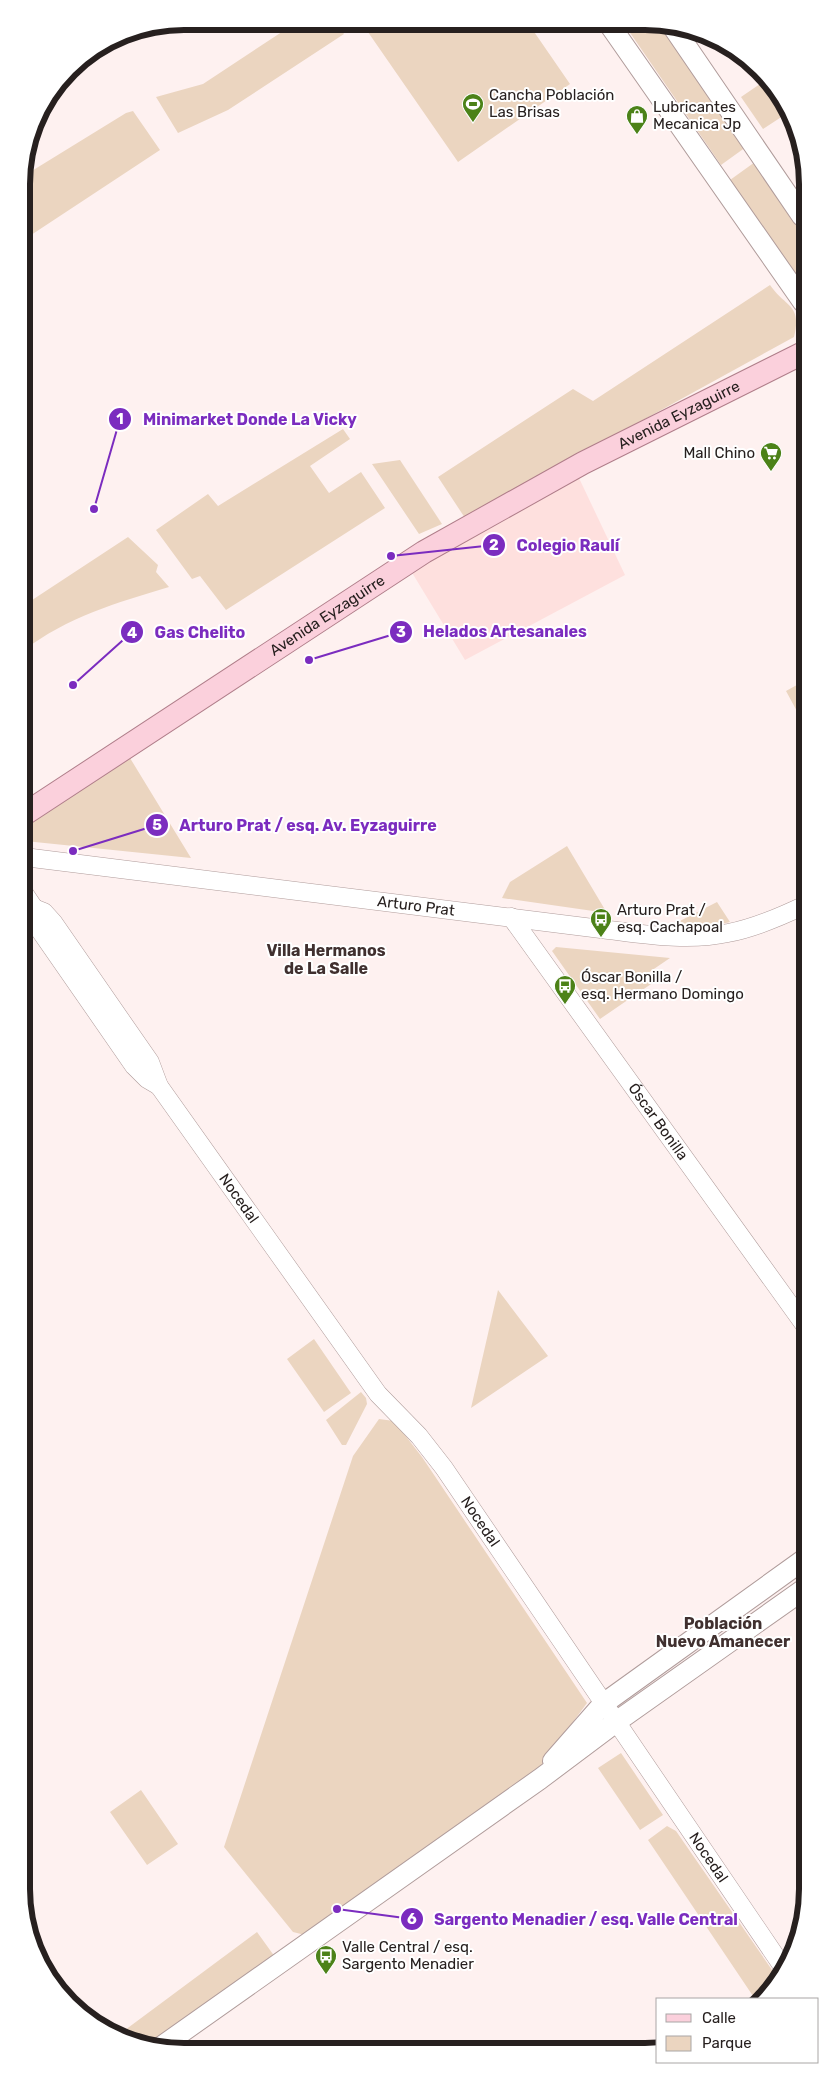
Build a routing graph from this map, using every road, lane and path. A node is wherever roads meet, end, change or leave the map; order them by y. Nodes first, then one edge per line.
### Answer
1 (613, 30) edge
2 (678, 34) edge
3 (799, 212) edge
4 (799, 296) edge
5 (799, 351) edge
6 (30, 811) edge
7 (30, 858) edge
8 (30, 902) edge
9 (799, 907) edge
10 (512, 917) junction
11 (799, 1317) edge
12 (799, 1563) edge
13 (799, 1592) edge
14 (603, 1704) junction
15 (616, 1722) junction
16 (540, 1779) junction
17 (779, 1963) edge
18 (168, 2042) edge

1 - 4 main road
2 - 3 main road
5 - 6 main road, Avenida Eyzaguirre
7 - 10 street, Arturo Prat
8 - 14 street, Nocedal
9 - 10 street, Arturo Prat
10 - 11 street, Óscar Bonilla
12 - 14 main road
13 - 15 main road
14 - 15 street, Nocedal
14 - 16 main road
15 - 16 main road
15 - 17 street, Nocedal
16 - 18 main road

